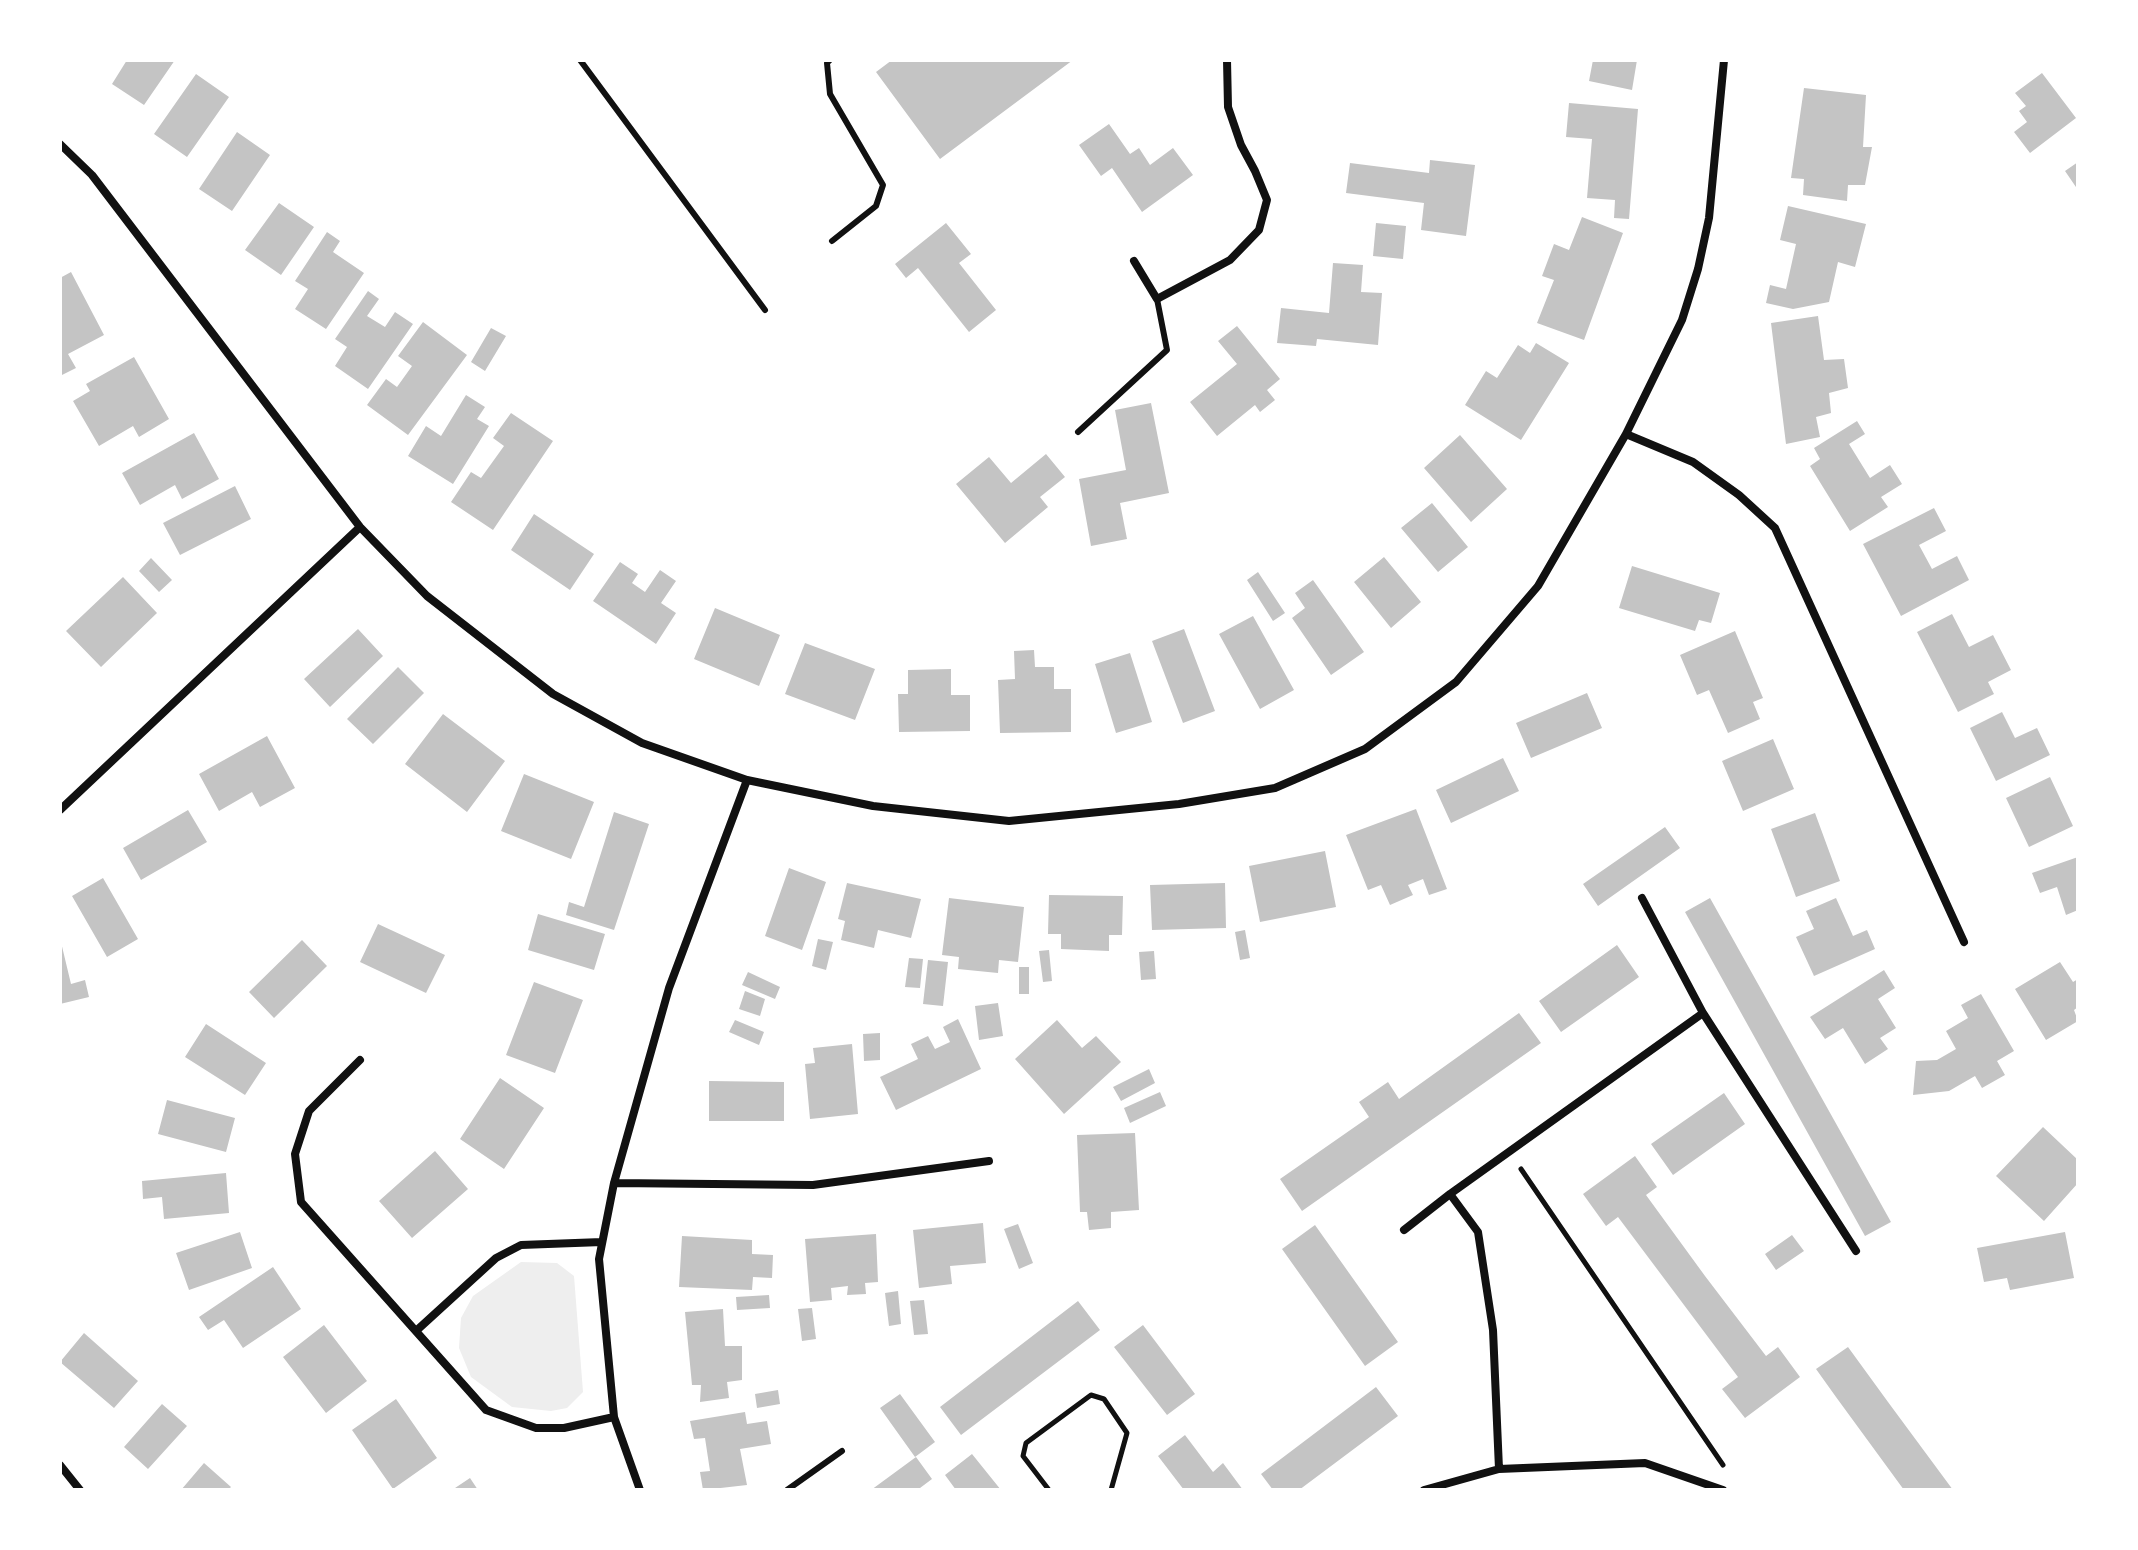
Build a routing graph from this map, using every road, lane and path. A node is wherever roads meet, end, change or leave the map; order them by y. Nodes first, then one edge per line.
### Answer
1 (580, 60) edge
2 (830, 60) edge
3 (1227, 60) edge
4 (1724, 60) edge
5 (60, 144) edge
6 (832, 241) dead end
7 (1134, 261) dead end
8 (1157, 299) junction
9 (765, 310) dead end
10 (1078, 432) dead end
11 (1626, 434) junction
12 (360, 527) junction
13 (747, 780) junction
14 (60, 810) edge
15 (1642, 898) dead end
16 (1964, 942) dead end
17 (1703, 1013) junction
18 (360, 1060) dead end
19 (1509, 1152) junction
20 (989, 1161) dead end
21 (614, 1183) junction
22 (1450, 1194) junction
23 (1404, 1230) dead end
24 (602, 1242) junction
25 (1856, 1251) dead end
26 (416, 1331) junction
27 (614, 1417) junction
28 (842, 1451) dead end
29 (60, 1465) edge
30 (1499, 1469) junction
31 (1732, 1477) dead end
32 (80, 1490) edge
33 (640, 1490) edge
34 (787, 1490) edge
35 (1049, 1490) edge
36 (1111, 1490) edge
37 (1424, 1490) edge
38 (1723, 1490) edge

1 - 9 lane
2 - 6 lane
3 - 8 street
4 - 11 street
5 - 12 street
7 - 8 street
8 - 10 lane
11 - 13 street
11 - 16 street
12 - 13 street
12 - 14 street
13 - 21 street
15 - 17 street
17 - 19 street
17 - 25 street
18 - 26 street
19 - 22 street
19 - 31 path
20 - 21 street
21 - 24 street
22 - 23 street
22 - 30 street
24 - 26 street
24 - 27 street
26 - 27 street
27 - 33 street
28 - 34 lane
29 - 32 street
30 - 37 street
30 - 38 street
35 - 36 path

